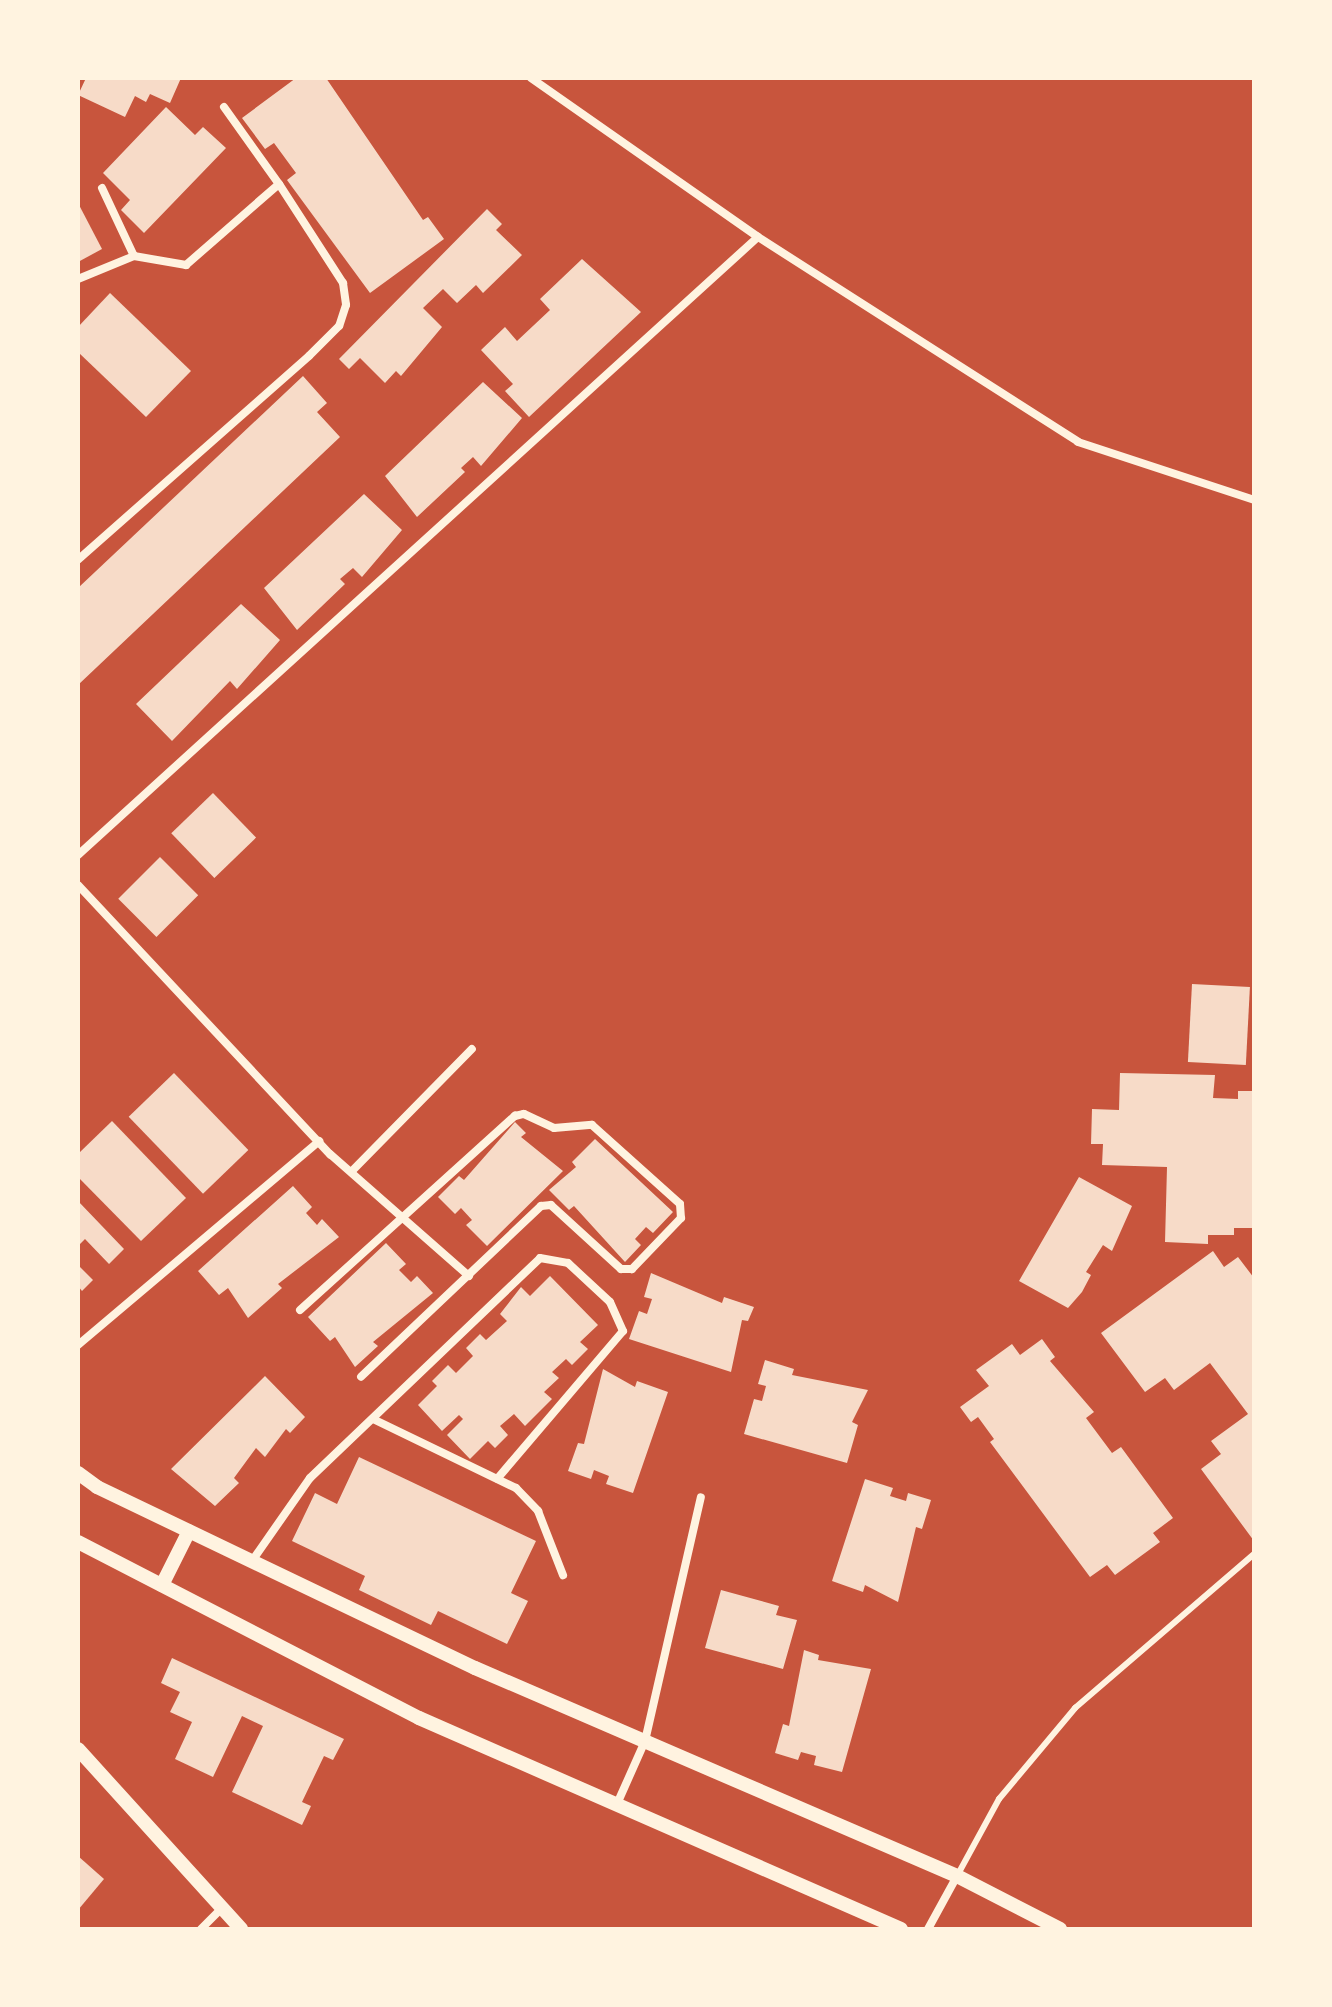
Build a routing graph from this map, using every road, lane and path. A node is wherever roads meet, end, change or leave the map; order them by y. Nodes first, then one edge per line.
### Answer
1 (531, 78) edge
2 (224, 107) dead end
3 (279, 184) junction
4 (102, 188) dead end
5 (758, 237) junction
6 (134, 256) junction
7 (78, 279) edge
8 (1254, 500) edge
9 (78, 560) edge
10 (78, 855) edge
11 (78, 885) edge
12 (472, 1049) dead end
13 (319, 1141) junction
14 (352, 1171) junction
15 (406, 1216) junction
16 (469, 1276) junction
17 (300, 1310) dead end
18 (78, 1345) edge
19 (361, 1377) dead end
20 (373, 1419) junction
21 (78, 1473) edge
22 (497, 1479) junction
23 (701, 1497) dead end
24 (189, 1531) junction
25 (78, 1542) edge
26 (1254, 1554) edge
27 (252, 1561) junction
28 (563, 1575) dead end
29 (162, 1585) junction
30 (645, 1741) junction
31 (78, 1749) edge
32 (617, 1804) junction
33 (957, 1876) junction
34 (222, 1908) junction
35 (201, 1929) edge
36 (241, 1929) edge
37 (901, 1929) edge
38 (928, 1929) edge
39 (1060, 1929) edge

1 - 5 street
2 - 3 street
3 - 6 street
3 - 9 street
4 - 6 street
5 - 8 street
5 - 10 street
6 - 7 street
11 - 13 street
12 - 14 street
13 - 14 street
13 - 18 street
14 - 15 street
15 - 16 street
15 - 16 street
15 - 17 street
16 - 19 street
20 - 22 street
20 - 22 street
20 - 27 street
21 - 24 street
22 - 28 street
23 - 30 street
24 - 27 street
24 - 29 street
25 - 29 street
26 - 33 lane
27 - 30 street
29 - 32 street
30 - 32 street
30 - 33 street
31 - 34 street
32 - 37 street
33 - 38 street
33 - 39 street
34 - 35 street
34 - 36 street

